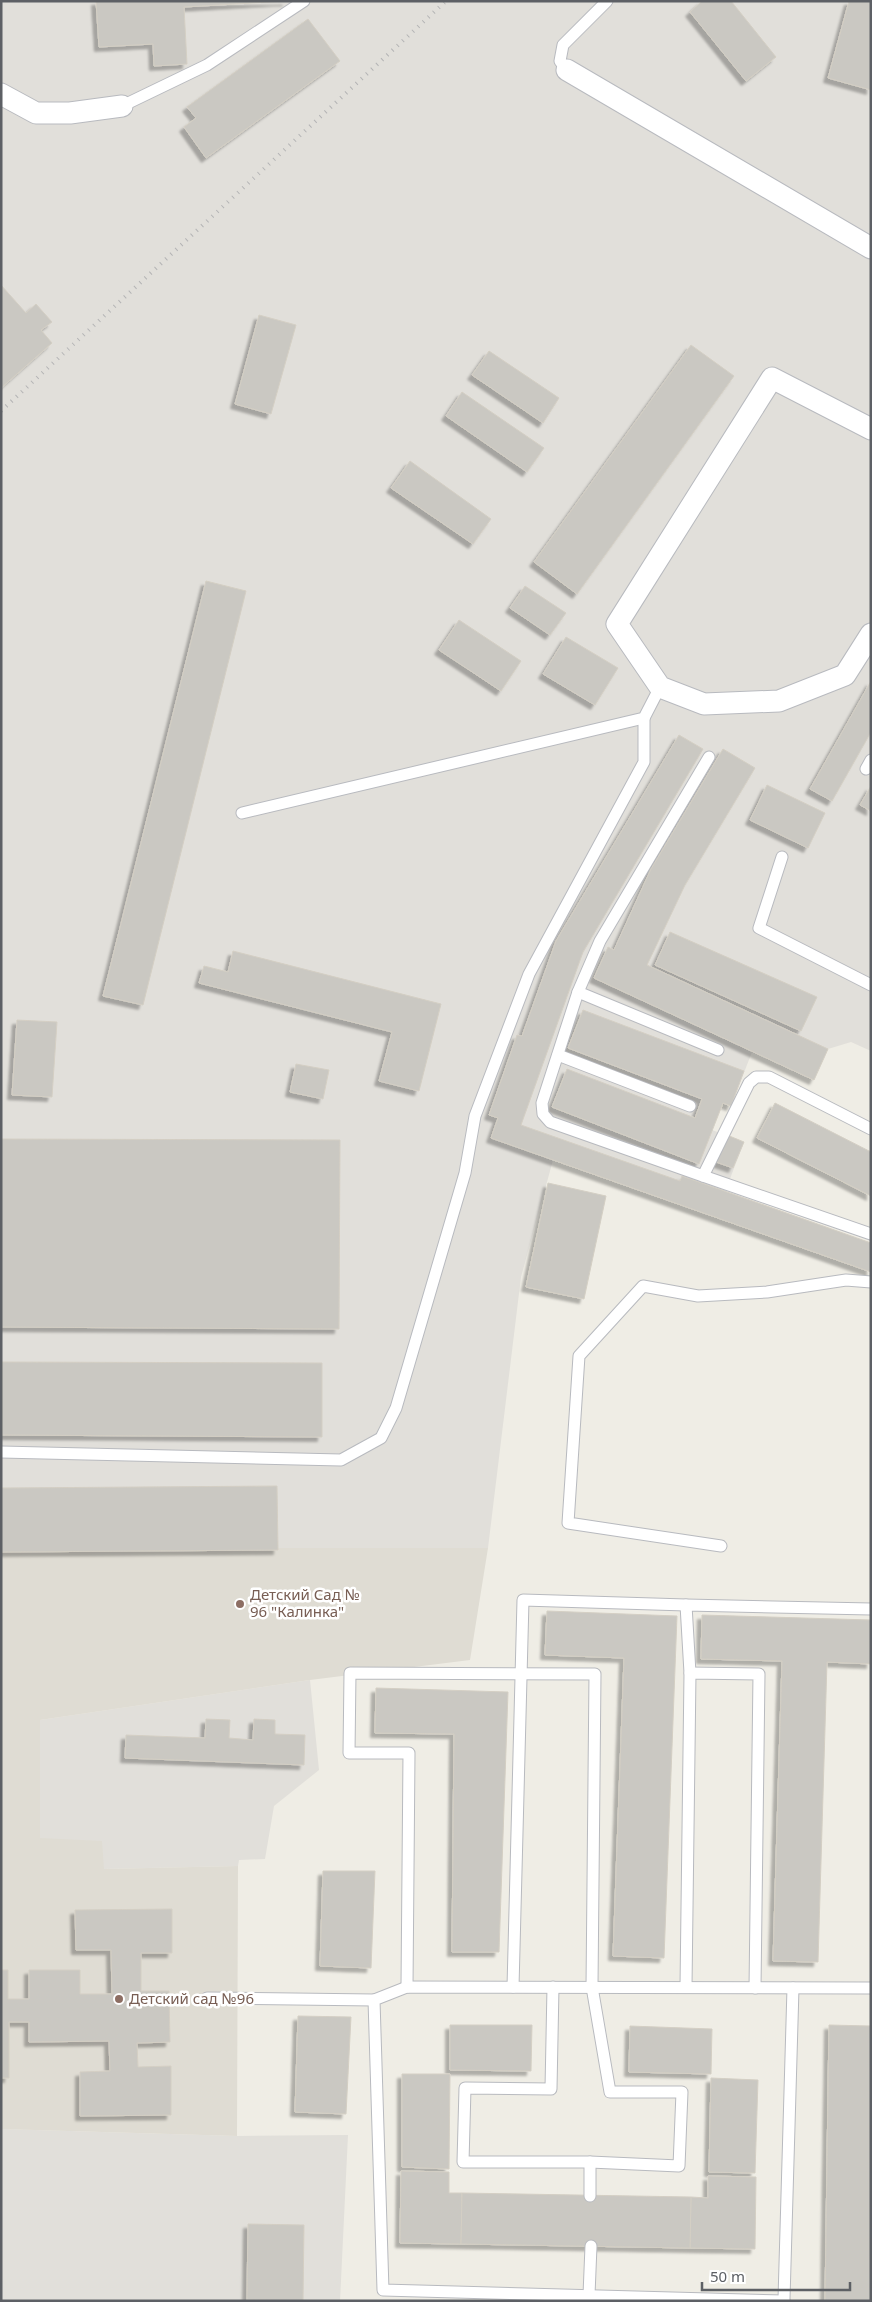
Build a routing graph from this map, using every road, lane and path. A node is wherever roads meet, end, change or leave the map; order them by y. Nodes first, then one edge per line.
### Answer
1 (304, 1) edge
2 (607, 1) edge
3 (566, 70) joint
4 (1, 94) edge
5 (122, 106) joint
6 (871, 248) edge
7 (871, 430) edge
8 (871, 634) edge
9 (660, 687) junction
10 (644, 718) junction
11 (709, 756) dead end
12 (242, 813) dead end
13 (782, 856) dead end
14 (871, 985) edge
15 (578, 992) junction
16 (718, 1050) dead end
17 (558, 1055) junction
18 (690, 1106) dead end
19 (871, 1129) edge
20 (703, 1176) junction
21 (871, 1234) edge
22 (871, 1282) edge
23 (1, 1452) edge
24 (721, 1546) dead end
25 (686, 1605) junction
26 (871, 1609) edge
27 (690, 1673) junction
28 (520, 1674) junction
29 (407, 1987) junction
30 (513, 1987) junction
31 (553, 1987) junction
32 (592, 1987) junction
33 (686, 1988) junction
34 (755, 1988) junction
35 (793, 1988) junction
36 (871, 1988) edge
37 (207, 1998) dead end
38 (374, 2000) junction
39 (590, 2162) junction
40 (590, 2196) dead end
41 (591, 2246) dead end
42 (383, 2295) edge
43 (590, 2295) junction
44 (784, 2300) edge

1 - 5 lane
2 - 3 lane
3 - 6 street
4 - 5 street
7 - 9 street
8 - 9 street
9 - 10 lane
10 - 12 lane
10 - 23 lane
11 - 15 lane
13 - 14 lane
15 - 16 lane
15 - 17 lane
17 - 18 lane
17 - 20 lane
19 - 20 lane
20 - 21 lane
22 - 24 lane
25 - 26 lane
25 - 27 lane
25 - 28 lane
27 - 33 lane
27 - 34 lane
28 - 29 lane
28 - 30 lane
28 - 32 lane
29 - 30 lane
29 - 38 lane
30 - 31 lane
31 - 32 lane
31 - 39 lane
32 - 33 lane
32 - 39 lane
33 - 34 lane
34 - 35 lane
35 - 36 lane
35 - 44 lane
37 - 38 lane
38 - 42 lane
39 - 40 lane
41 - 43 lane
42 - 43 lane
43 - 44 lane

